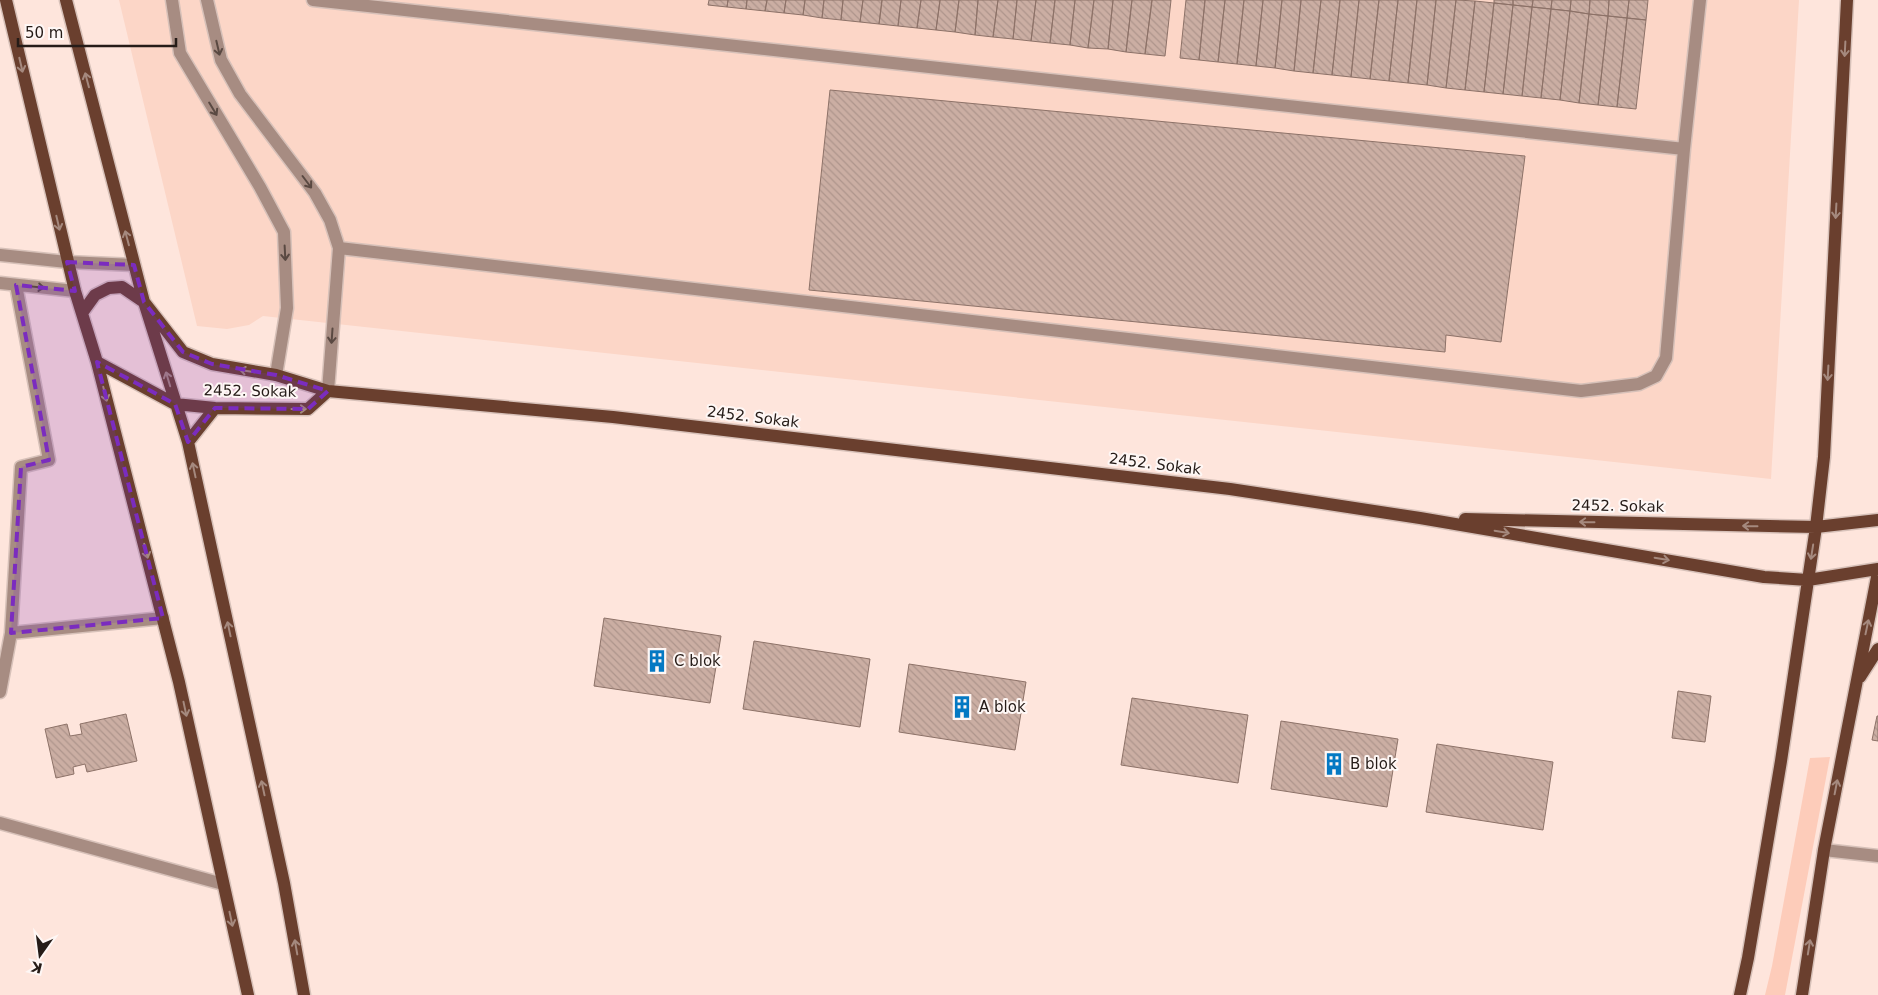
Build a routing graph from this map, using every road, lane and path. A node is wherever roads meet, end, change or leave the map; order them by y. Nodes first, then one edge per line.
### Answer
1 (6, 0) edge
2 (66, 0) edge
3 (172, 0) edge
4 (207, 0) edge
5 (313, 0) edge
6 (1700, 0) edge
7 (1847, 0) edge
8 (1684, 149) junction
9 (339, 248) junction
10 (0, 255) edge
11 (67, 262) junction
12 (134, 265) junction
13 (0, 284) edge
14 (16, 285) junction
15 (74, 291) junction
16 (144, 302) junction
17 (82, 313) junction
18 (97, 362) junction
19 (276, 375) junction
20 (328, 391) junction
21 (176, 404) junction
22 (215, 408) junction
23 (188, 442) junction
24 (1420, 518) junction
25 (1878, 520) edge
26 (1816, 527) junction
27 (1878, 571) edge
28 (1808, 580) junction
29 (163, 618) junction
30 (11, 633) junction
31 (1878, 649) edge
32 (1855, 686) junction
33 (0, 692) edge
34 (0, 822) edge
35 (1824, 850) junction
36 (1878, 856) edge
37 (223, 884) junction
38 (248, 995) edge
39 (304, 995) edge
40 (1740, 995) edge
41 (1802, 995) edge

1 -> 11 main road
12 -> 2 main road
3 -> 19 street
4 -> 9 street
5 - 8 street
6 - 8 street
7 -> 26 main road
8 - 9 street
9 -> 20 street
10 - 11 street
11 - 12 street
11 - 15 main road
12 - 16 main road
13 - 14 street
14 -> 15 street
14 - 30 street
15 - 17 main road
16 - 17 main road
19 -> 16 main road
21 -> 16 main road
17 - 18 main road
18 - 21 main road, 2452. Sokak
18 -> 29 main road
19 - 20 main road
22 -> 20 main road, 2452. Sokak
20 - 24 main road, 2452. Sokak
21 - 22 main road, 2452. Sokak
21 - 23 main road
22 - 23 main road
39 -> 23 main road
26 -> 24 main road, 2452. Sokak
24 -> 28 main road, 2452. Sokak
25 - 26 main road, 2452. Sokak
26 -> 28 main road
27 - 28 main road, 2452. Sokak
32 -> 27 main road
28 - 40 main road
29 - 30 street
29 -> 37 main road
30 - 33 street
31 - 32 main road
35 -> 32 main road
34 - 37 street
35 - 36 street
41 -> 35 main road
37 -> 38 main road

